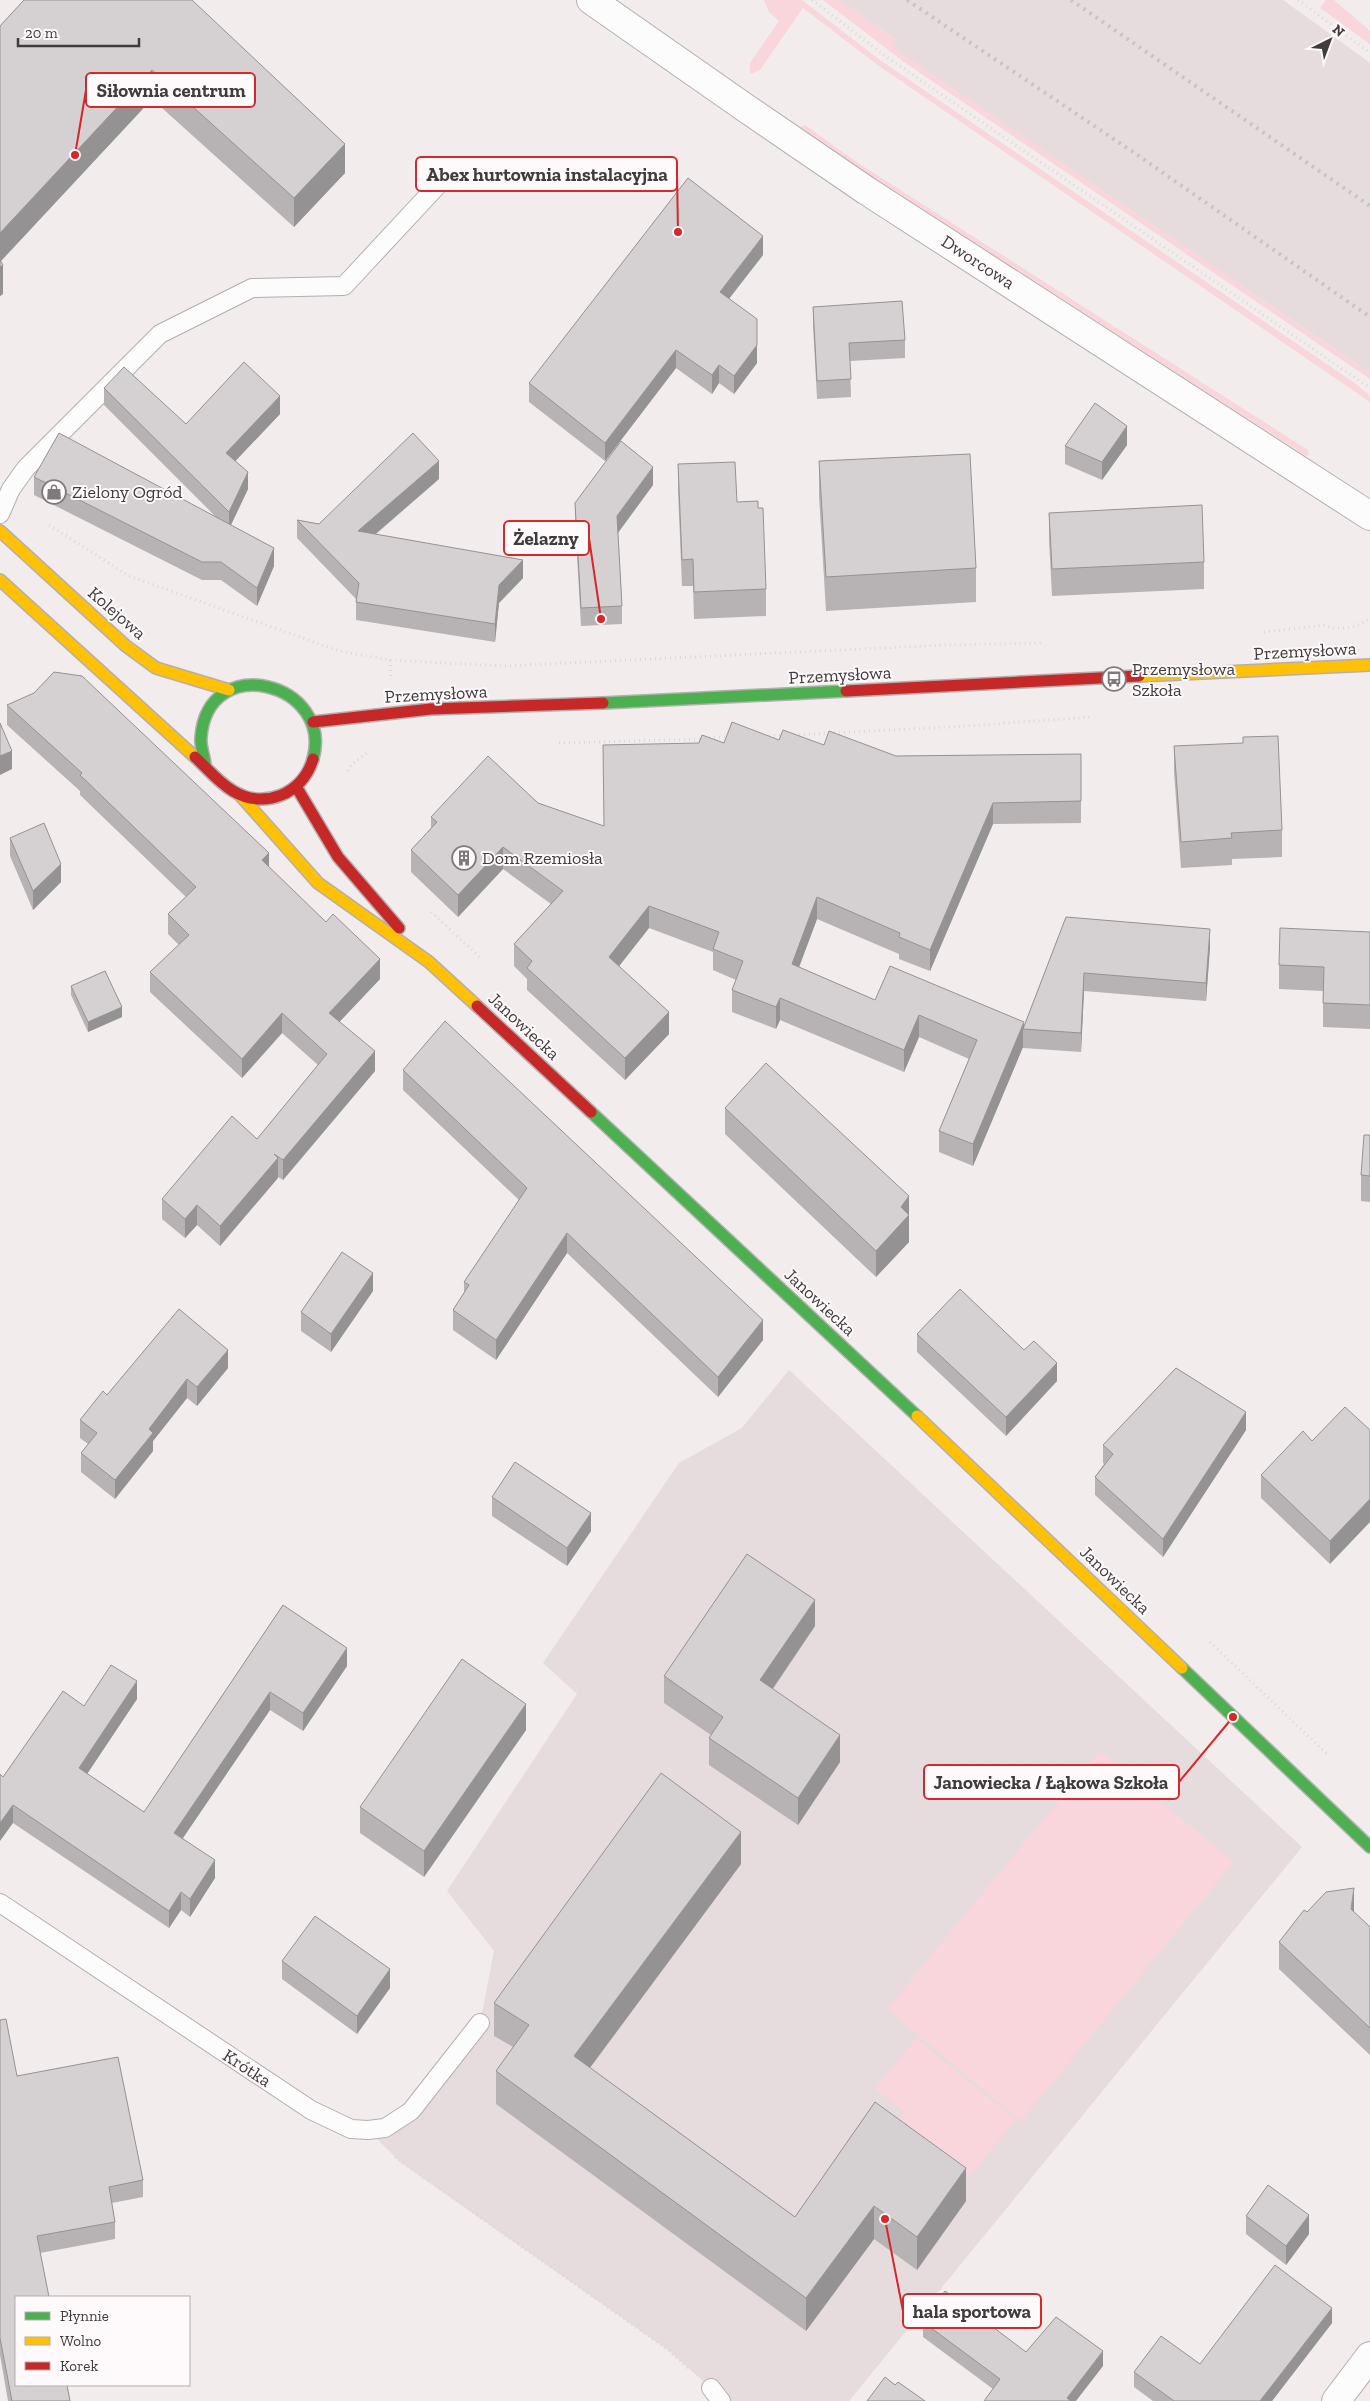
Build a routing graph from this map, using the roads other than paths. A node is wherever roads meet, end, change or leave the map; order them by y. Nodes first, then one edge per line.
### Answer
1 (591, 0) edge
2 (450, 172) dead end
3 (3, 506) edge
4 (1370, 516) edge
5 (0, 531) edge
6 (0, 580) edge
7 (27, 604) junction
8 (11, 608) dead end
9 (1370, 665) edge
10 (228, 690) junction
11 (313, 722) junction
12 (205, 764) junction
13 (297, 788) junction
14 (239, 794) junction
15 (429, 962) junction
16 (1370, 1847) edge
17 (0, 1903) edge
18 (480, 2023) dead end
19 (1370, 2356) edge
20 (1336, 2401) edge

1 - 4 street, Dworcowa
2 - 3 lane
5 - 10 street, Kolejowa
6 - 7 street
7 - 8 street
7 - 12 street
9 - 11 street, Przemysłowa
10 - 11 street
10 - 12 street
11 - 13 street
12 - 14 street
13 - 14 street
13 - 15 street
14 - 15 street, Janowiecka
15 - 16 street, Janowiecka
17 - 18 lane, Krótka
19 - 20 street

